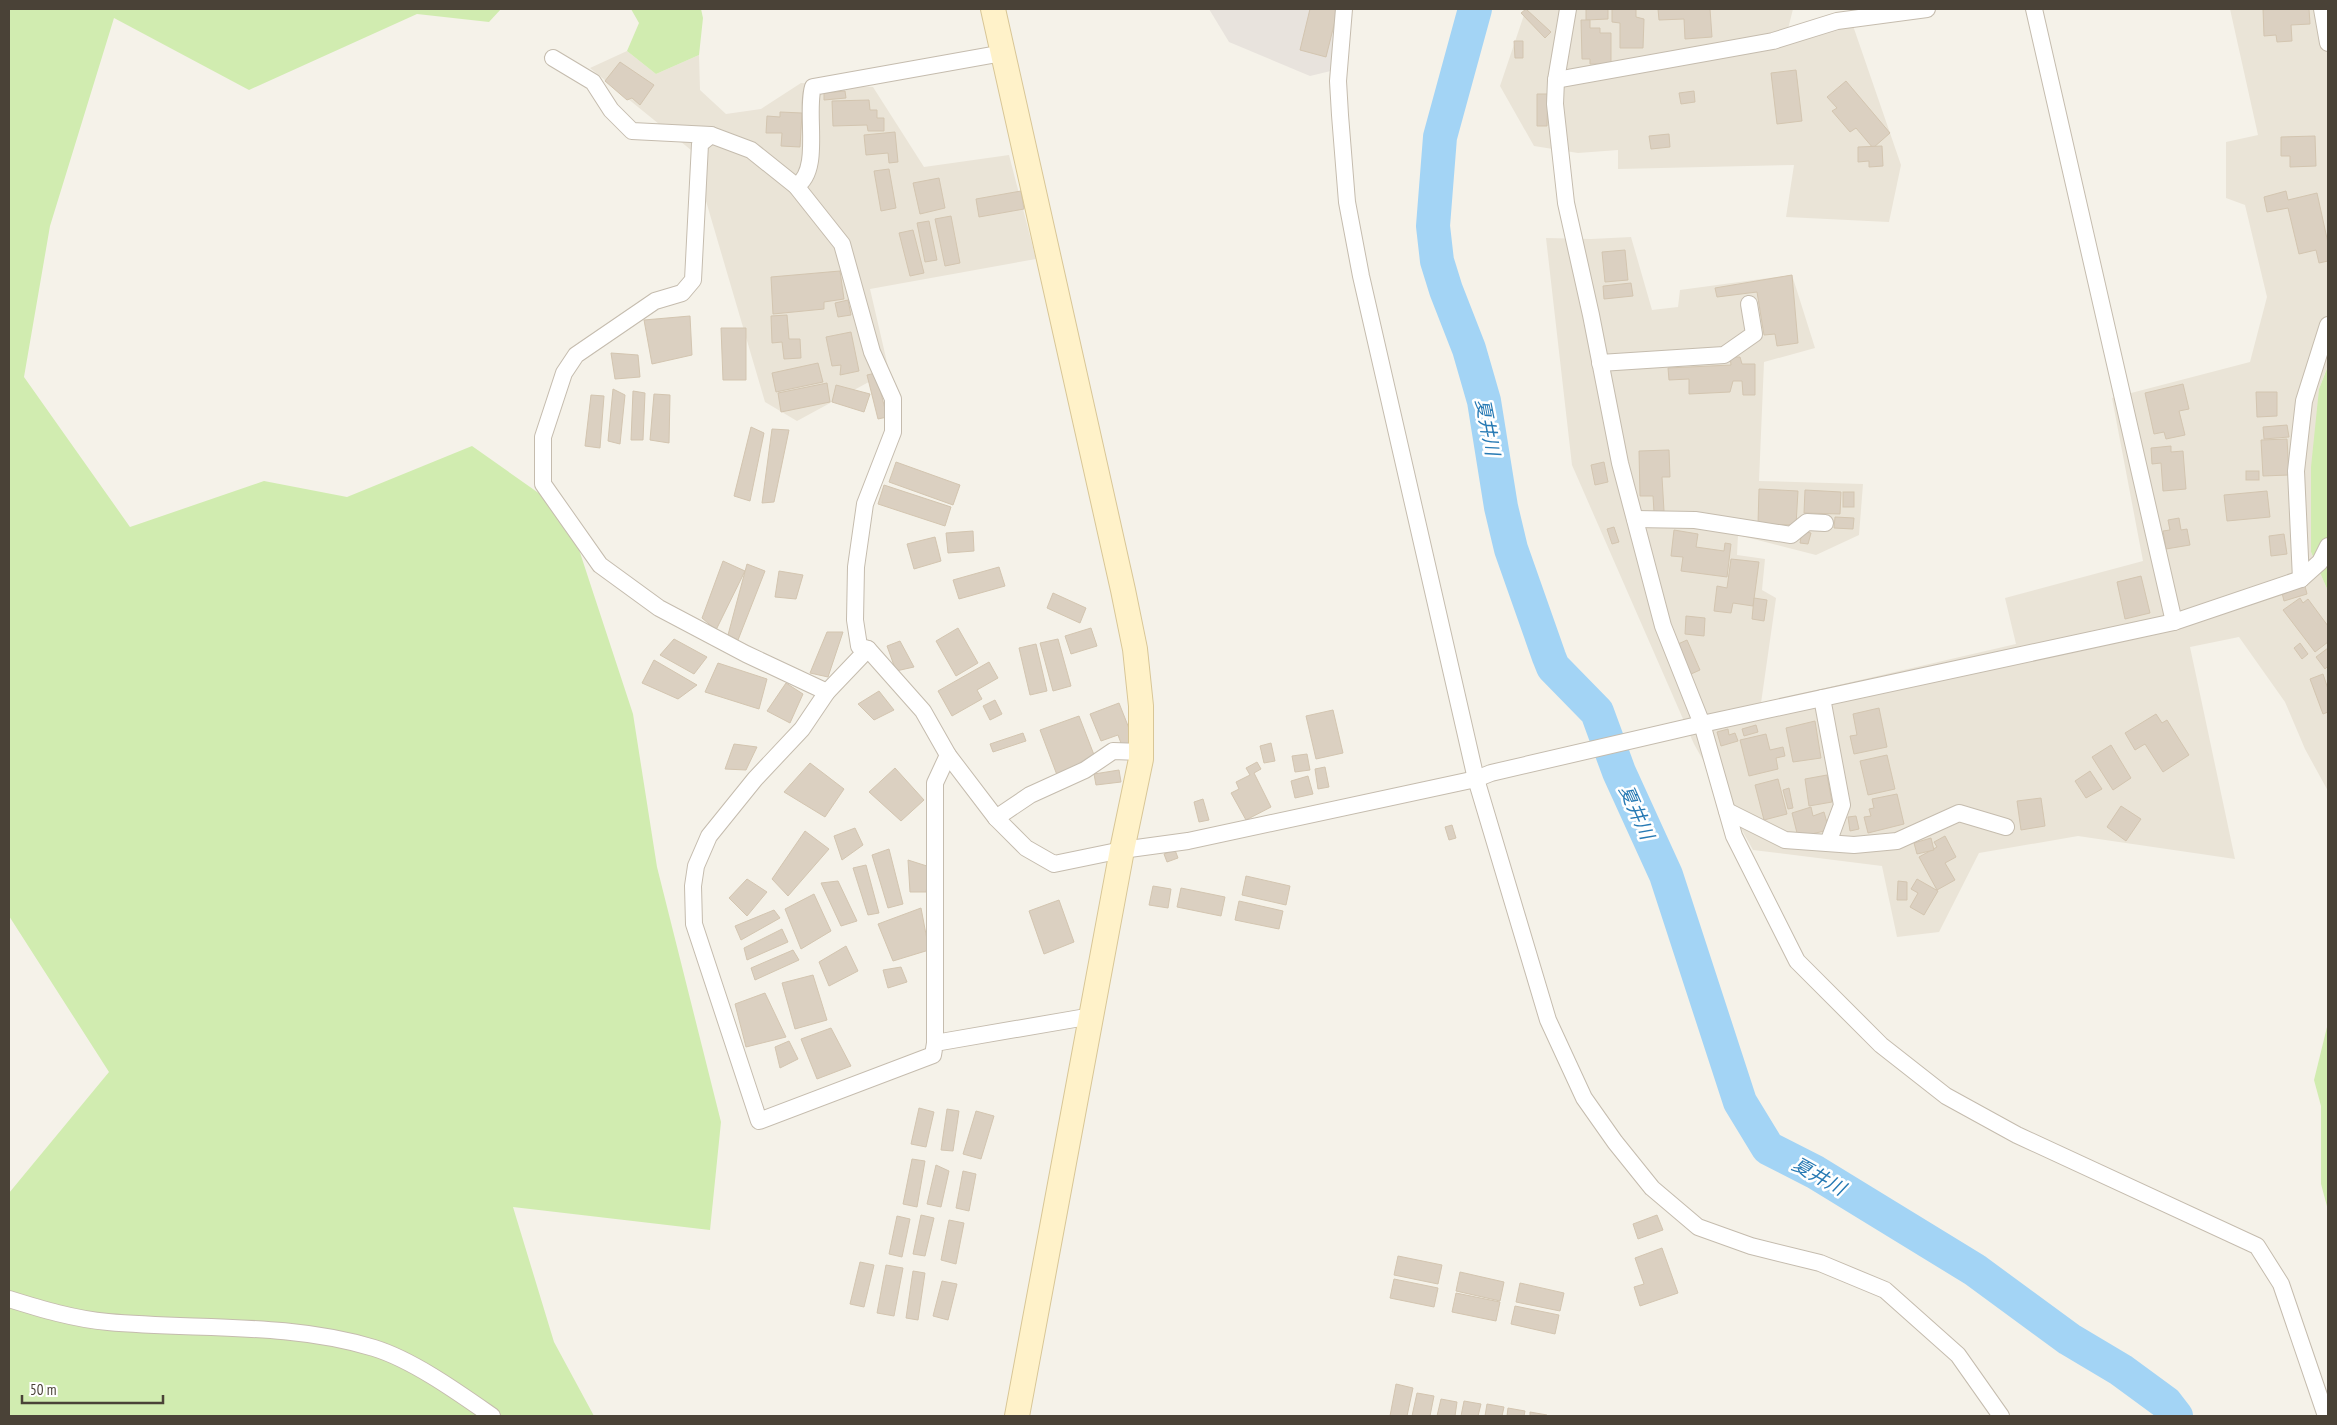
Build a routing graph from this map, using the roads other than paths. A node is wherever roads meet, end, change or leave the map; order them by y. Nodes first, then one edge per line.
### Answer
1 (993, 9) edge
2 (1344, 9) edge
3 (1568, 9) edge
4 (1927, 9) edge
5 (2034, 9) edge
6 (2322, 9) edge
7 (2328, 43) edge
8 (1003, 53) junction
9 (553, 58) dead end
10 (1556, 80) junction
11 (711, 136) junction
12 (796, 186) junction
13 (1749, 304) dead end
14 (2328, 325) edge
15 (1600, 363) junction
16 (1634, 520) junction
17 (1825, 523) dead end
18 (2328, 546) edge
19 (2300, 579) junction
20 (2174, 622) junction
21 (868, 650) junction
22 (827, 692) junction
23 (1822, 698) junction
24 (1702, 724) junction
25 (1141, 752) junction
26 (948, 755) junction
27 (1484, 776) junction
28 (1727, 811) junction
29 (996, 818) junction
30 (2006, 828) dead end
31 (1828, 843) junction
32 (1122, 850) junction
33 (1092, 1016) junction
34 (935, 1043) junction
35 (9, 1299) edge
36 (492, 1416) edge
37 (1017, 1416) edge
38 (2001, 1416) edge
39 (2326, 1416) edge

1 - 8 street
2 - 27 street
3 - 10 street
4 - 10 street
5 - 20 street
6 - 7 street
8 - 12 street
8 - 25 street
9 - 11 street
10 - 15 street
11 - 12 street
11 - 22 street
12 - 21 street
13 - 15 street
14 - 19 street
15 - 16 street
16 - 17 street
16 - 24 street
18 - 19 street
19 - 20 street
20 - 23 street
21 - 22 street
21 - 26 street
22 - 34 street
23 - 24 street
23 - 31 street
24 - 27 street
24 - 28 street
25 - 29 street
25 - 32 street
26 - 29 street
26 - 34 street
27 - 32 street
27 - 38 street
28 - 31 street
28 - 39 street
29 - 32 street
30 - 31 street
32 - 33 street
33 - 34 street
33 - 37 street
35 - 36 street

